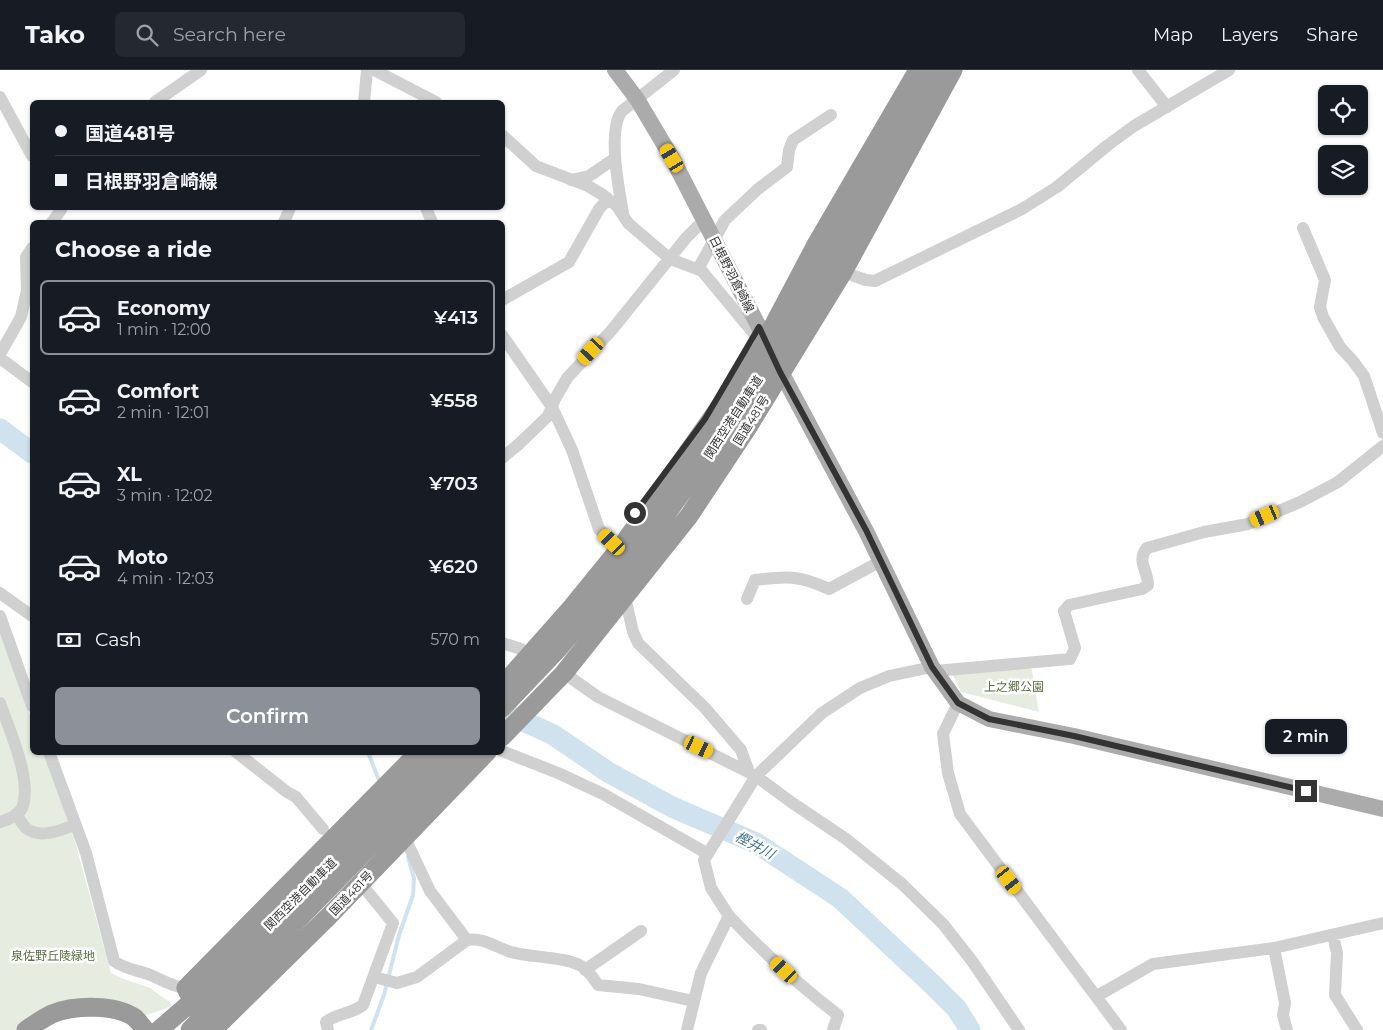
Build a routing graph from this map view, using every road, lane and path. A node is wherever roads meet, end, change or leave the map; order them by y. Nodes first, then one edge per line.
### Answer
1 (201, 70) edge
2 (367, 70) edge
3 (374, 70) edge
4 (615, 70) edge
5 (674, 70) edge
6 (908, 70) edge
7 (918, 70) edge
8 (936, 70) edge
9 (953, 70) edge
10 (1138, 70) edge
11 (1230, 70) edge
12 (0, 97) edge
13 (637, 99) junction
14 (158, 100) edge
15 (364, 100) edge
16 (432, 100) edge
17 (1167, 107) junction
18 (831, 115) dead end
19 (505, 138) edge
20 (30, 152) edge
21 (614, 159) junction
22 (571, 180) junction
23 (608, 199) junction
24 (624, 216) junction
25 (704, 220) junction
26 (1303, 228) dead end
27 (714, 240) junction
28 (30, 251) edge
29 (670, 259) junction
30 (698, 269) junction
31 (842, 272) junction
32 (505, 298) edge
33 (757, 331) junction
34 (505, 339) edge
35 (0, 356) edge
36 (780, 372) junction
37 (30, 380) edge
38 (552, 407) junction
39 (1383, 433) edge
40 (1383, 446) edge
41 (505, 456) edge
42 (612, 542) junction
43 (881, 561) junction
44 (0, 593) edge
45 (625, 597) junction
46 (747, 599) dead end
47 (30, 615) edge
48 (0, 616) edge
49 (505, 644) edge
50 (521, 649) junction
51 (505, 664) edge
52 (934, 669) junction
53 (564, 673) junction
54 (505, 683) edge
55 (30, 700) edge
56 (0, 703) edge
57 (958, 703) junction
58 (505, 705) edge
59 (505, 734) edge
60 (505, 752) edge
61 (50, 755) edge
62 (240, 755) edge
63 (416, 755) edge
64 (435, 755) edge
65 (459, 755) edge
66 (485, 755) edge
67 (753, 774) junction
68 (1383, 809) edge
69 (16, 814) junction
70 (0, 822) edge
71 (69, 827) dead end
72 (323, 829) dead end
73 (405, 838) junction
74 (708, 854) junction
75 (367, 891) dead end
76 (729, 916) junction
77 (1383, 923) edge
78 (641, 931) dead end
79 (1333, 935) junction
80 (467, 940) junction
81 (1274, 948) junction
82 (586, 970) junction
83 (374, 977) junction
84 (186, 988) junction
85 (1097, 996) junction
86 (693, 1001) junction
87 (26, 1030) edge
88 (145, 1030) edge
89 (159, 1030) edge
90 (190, 1030) edge
91 (207, 1030) edge
92 (212, 1030) edge
93 (328, 1030) edge
94 (687, 1030) edge
95 (833, 1030) edge
96 (1019, 1030) edge
97 (1121, 1030) edge
98 (1287, 1030) edge
99 (1357, 1030) edge

1 - 14 street
2 - 15 street
3 - 16 street
4 - 13 main road, 日根野羽倉崎線
5 - 13 street
6 - 33 highway
7 - 54 highway, 関西空港自動車道
8 - 58 highway, 関西空港自動車道
9 - 31 highway, 国道481号
10 - 17 street
11 - 17 street
12 - 20 street
13 - 21 street
13 - 25 main road, 日根野羽倉崎線
17 - 31 street
18 - 27 street
19 - 22 street
21 - 22 street
21 - 24 street
22 - 23 street
23 - 24 street
23 - 32 street
24 - 29 street
25 - 27 main road, 日根野羽倉崎線
25 - 29 street
26 - 39 street
27 - 30 street
27 - 33 main road, 日根野羽倉崎線
28 - 35 street
29 - 30 street
29 - 38 street
30 - 33 street
31 - 36 highway, 国道481号
33 - 36 main road, 日根野羽倉崎線
33 - 42 highway
34 - 38 street
35 - 37 street
36 - 43 main road, 日根野羽倉崎線
36 - 45 highway, 国道481号
38 - 41 street
38 - 42 street
40 - 52 street
42 - 50 highway
43 - 46 street
43 - 52 main road, 日根野羽倉崎線
44 - 47 street
45 - 53 highway, 国道481号
45 - 67 street
48 - 55 street
49 - 50 street
50 - 51 highway
52 - 57 main road, 日根野羽倉崎線
52 - 67 street
53 - 59 highway, 国道481号
53 - 67 street
56 - 69 street
57 - 68 main road, 日根野羽倉崎線
57 - 85 street
60 - 74 street
61 - 84 street
62 - 72 street
63 - 84 highway
64 - 89 highway, 関西空港自動車道
65 - 90 highway, 関西空港自動車道
66 - 73 highway, 国道481号
67 - 74 street
67 - 96 street
69 - 70 street
69 - 71 street
73 - 80 street
73 - 92 highway, 国道481号
74 - 76 street
75 - 83 street
76 - 86 street
76 - 95 street
77 - 79 street
78 - 82 street
79 - 81 street
79 - 99 street
80 - 82 street
80 - 83 street
81 - 85 street
81 - 98 street
82 - 86 street
83 - 93 street
84 - 91 highway
85 - 97 street
86 - 94 street
87 - 88 highway

